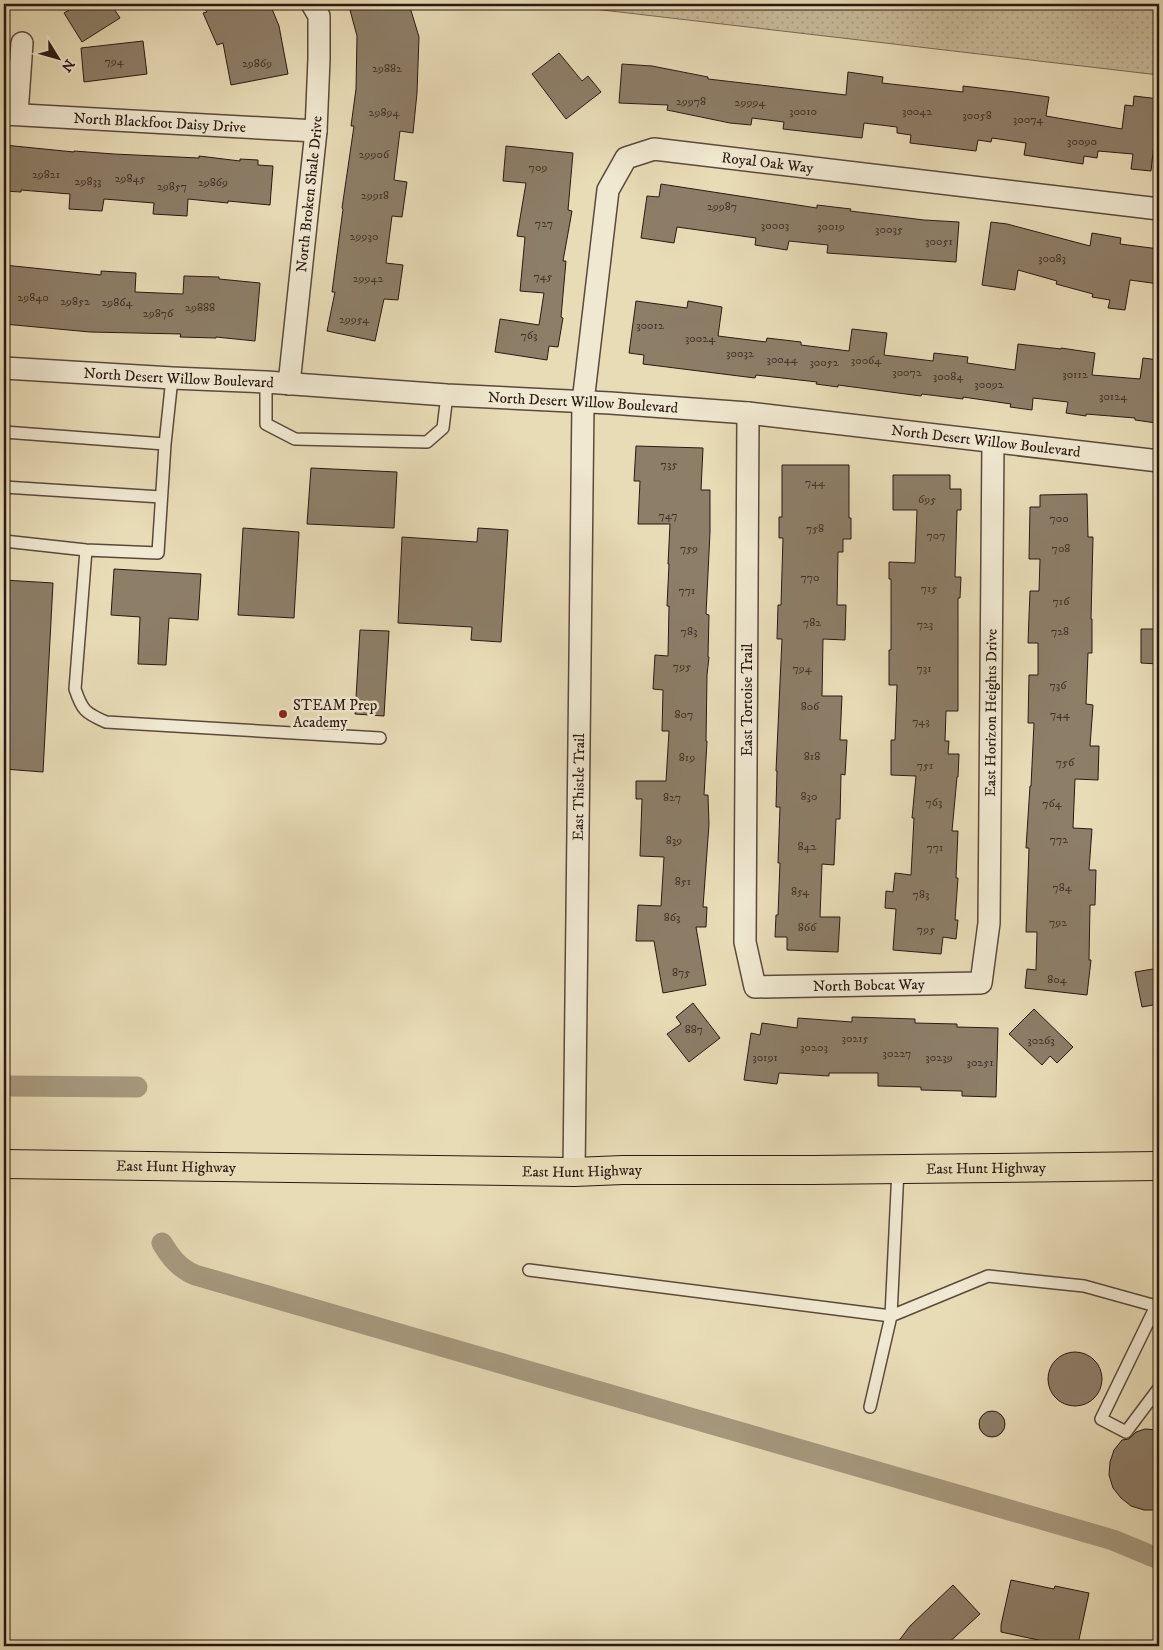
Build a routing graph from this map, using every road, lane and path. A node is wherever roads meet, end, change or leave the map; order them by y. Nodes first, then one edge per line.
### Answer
1 (312, 4) edge
2 (22, 43) dead end
3 (10, 114) edge
4 (316, 131) junction
5 (1159, 209) edge
6 (4, 368) edge
7 (172, 378) junction
8 (266, 382) junction
9 (289, 384) junction
10 (447, 395) junction
11 (583, 402) junction
12 (748, 413) junction
13 (4, 432) edge
14 (993, 442) junction
15 (165, 444) junction
16 (1159, 461) edge
17 (4, 487) edge
18 (161, 497) junction
19 (4, 541) edge
20 (86, 550) junction
21 (380, 738) dead end
22 (981, 983) joint
23 (755, 987) joint
24 (4, 1164) edge
25 (1159, 1166) edge
26 (898, 1169) junction
27 (574, 1172) junction
28 (529, 1270) dead end
29 (891, 1316) junction
30 (1159, 1388) edge
31 (870, 1407) dead end

1 - 4 street, North Broken Shale Drive
2 - 3 street
3 - 4 street, North Blackfoot Daisy Drive
4 - 9 street, North Broken Shale Drive
5 - 11 street, Royal Oak Way
6 - 7 street, North Desert Willow Boulevard
7 - 8 street, North Desert Willow Boulevard
7 - 15 lane
8 - 9 street, North Desert Willow Boulevard
8 - 10 lane
9 - 10 street, North Desert Willow Boulevard
10 - 11 street, North Desert Willow Boulevard
11 - 12 street, North Desert Willow Boulevard
11 - 27 street, East Thistle Trail
12 - 14 street, North Desert Willow Boulevard
12 - 23 street, East Tortoise Trail
13 - 15 lane
14 - 16 street, North Desert Willow Boulevard
14 - 22 street, East Horizon Heights Drive
15 - 18 lane
17 - 18 lane
18 - 20 lane
19 - 20 lane
20 - 21 lane
22 - 23 street, North Bobcat Way
24 - 27 main road, East Hunt Highway
25 - 26 main road, East Hunt Highway
26 - 27 main road, East Hunt Highway
26 - 29 lane
28 - 29 lane
29 - 30 lane
29 - 31 lane

